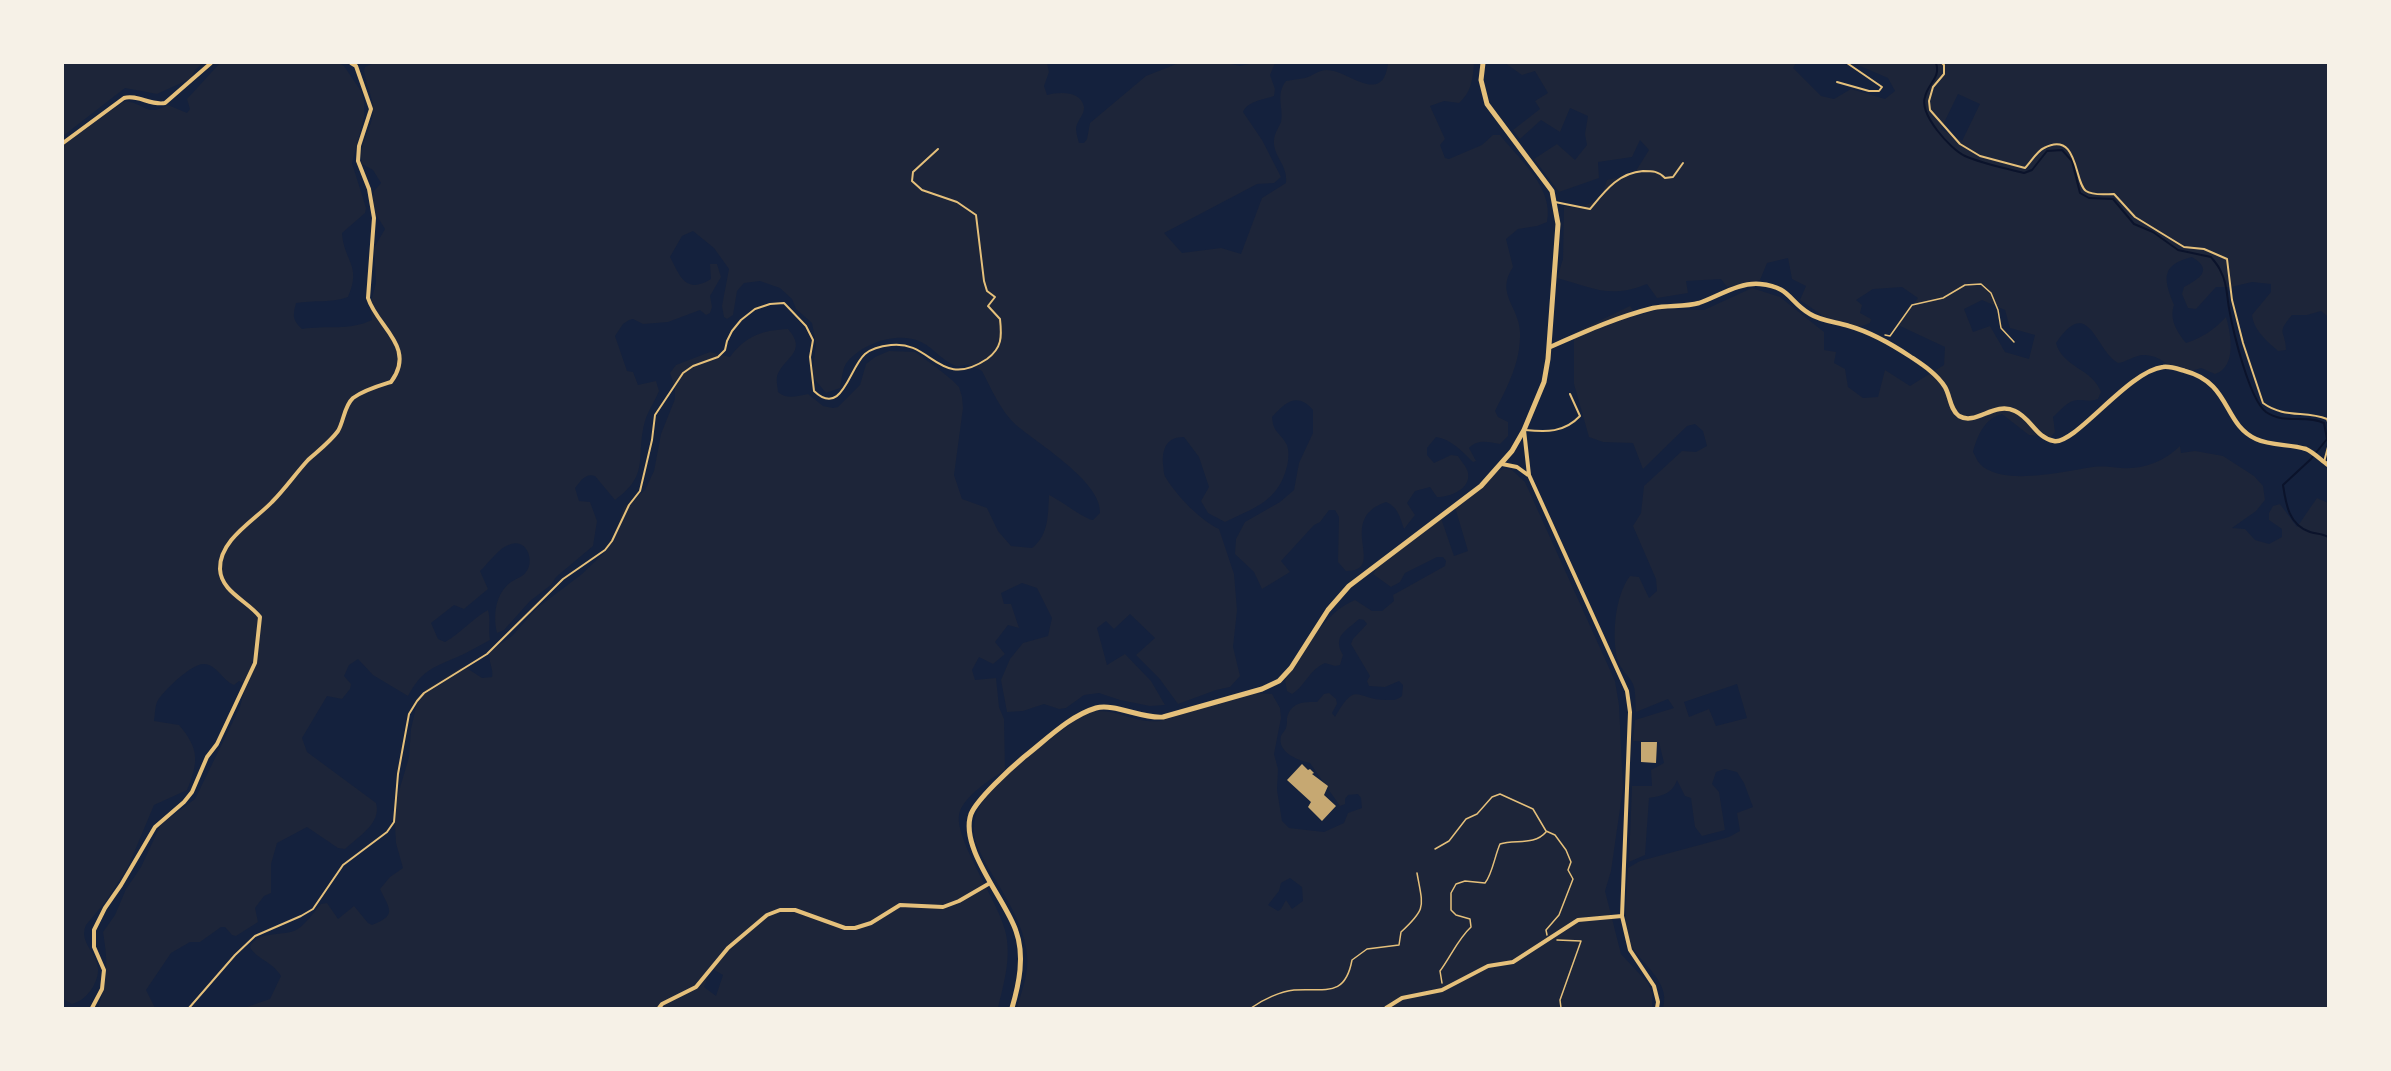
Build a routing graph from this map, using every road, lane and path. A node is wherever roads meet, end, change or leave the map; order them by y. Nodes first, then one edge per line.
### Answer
1 (211, 63) edge
2 (351, 63) edge
3 (1483, 63) edge
4 (1847, 63) edge
5 (1942, 63) edge
6 (1837, 82) dead end
7 (63, 143) edge
8 (938, 149) dead end
9 (1683, 163) dead end
10 (1555, 202) junction
11 (1881, 334) dead end
12 (2013, 342) dead end
13 (1550, 347) junction
14 (1570, 394) dead end
15 (2328, 422) edge
16 (1524, 430) junction
17 (2328, 447) edge
18 (2326, 463) edge
19 (1502, 464) junction
20 (1529, 475) junction
21 (1546, 831) junction
22 (1435, 849) dead end
23 (1416, 873) dead end
24 (991, 883) junction
25 (1622, 916) junction
26 (1547, 939) junction
27 (1443, 990) junction
28 (92, 1008) edge
29 (189, 1008) edge
30 (659, 1008) edge
31 (1012, 1008) edge
32 (1251, 1008) edge
33 (1386, 1008) edge
34 (1561, 1008) edge
35 (1658, 1008) edge

1 - 7 street
2 - 28 street
3 - 10 main road
4 - 6 lane
5 - 15 lane
8 - 29 lane
9 - 10 lane
10 - 13 main road
11 - 12 path
13 - 16 main road
13 - 18 street
14 - 16 lane
16 - 19 main road
16 - 20 street
17 - 18 lane
19 - 20 street
19 - 24 main road
20 - 25 street
21 - 22 path
21 - 26 path
21 - 27 path
23 - 32 path
24 - 30 street
24 - 31 main road
25 - 26 street
25 - 35 street
26 - 27 street
26 - 34 path
27 - 33 street

